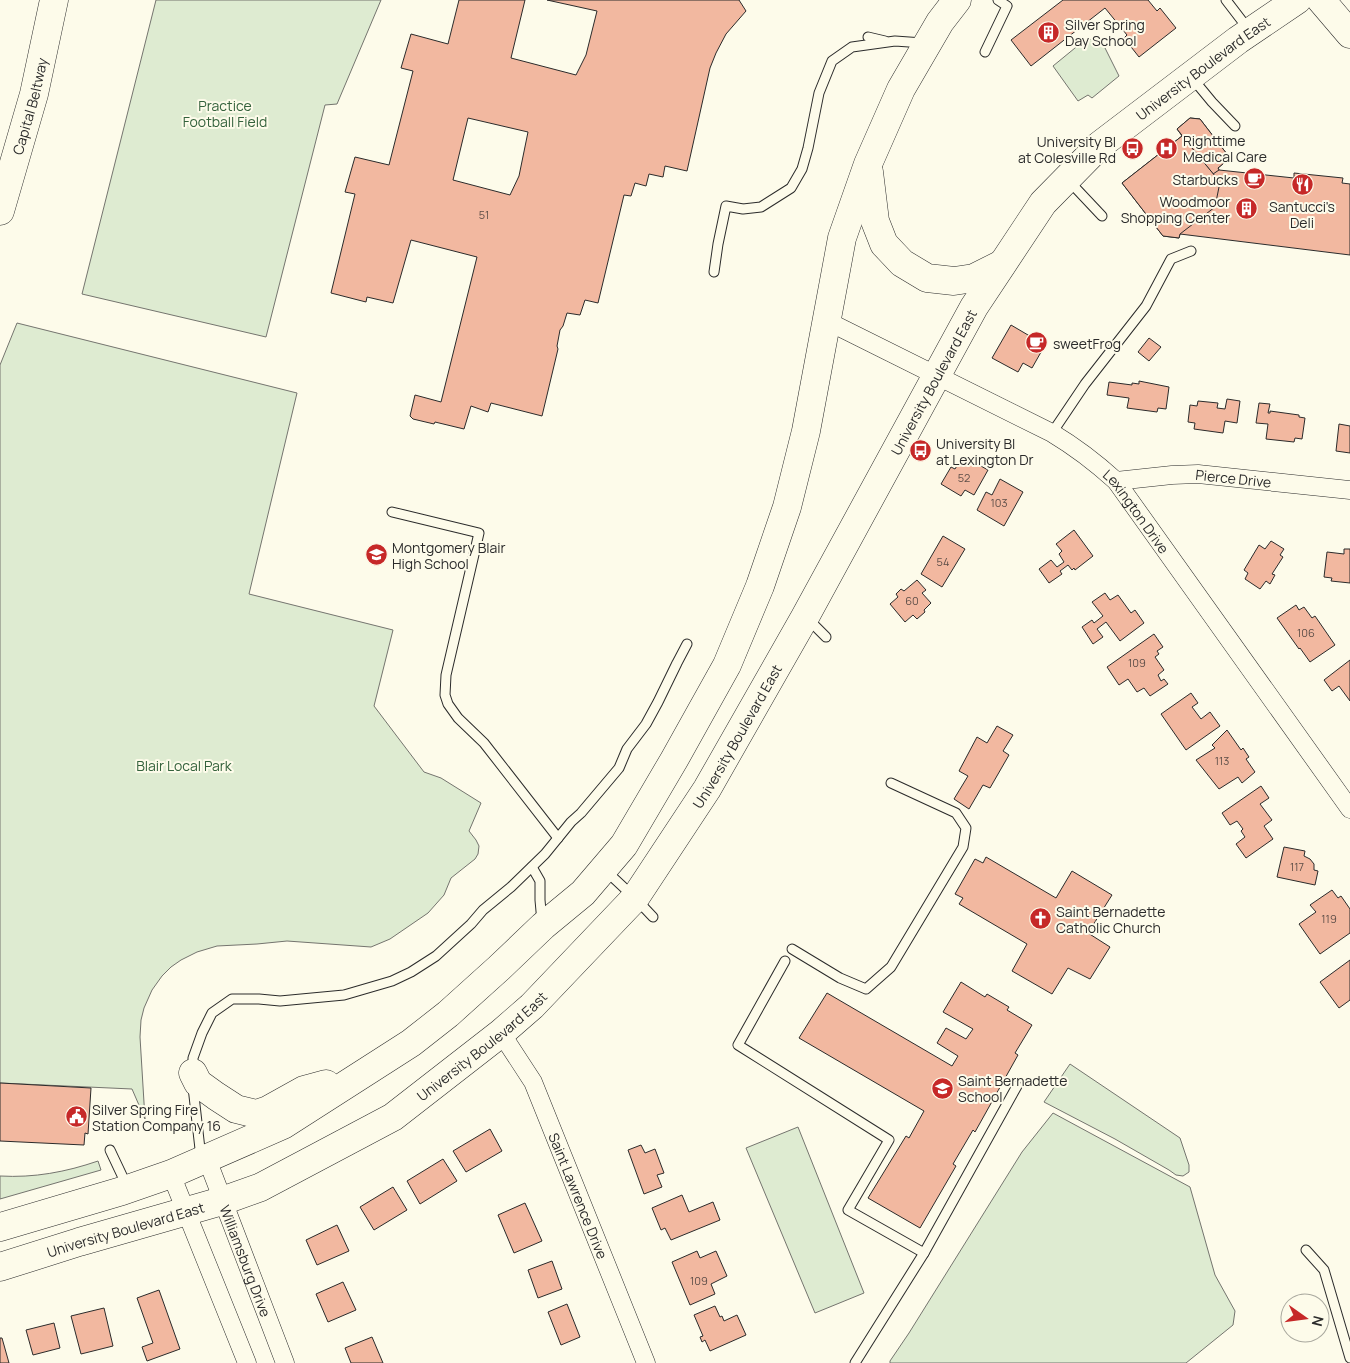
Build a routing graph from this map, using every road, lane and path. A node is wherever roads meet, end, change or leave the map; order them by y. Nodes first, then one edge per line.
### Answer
1 (54, 0) edge
2 (957, 0) edge
3 (998, 0) edge
4 (1226, 0) edge
5 (1297, 0) edge
6 (1321, 0) edge
7 (1250, 32) junction
8 (1350, 34) edge
9 (868, 37) dead end
10 (890, 42) junction
11 (929, 43) junction
12 (985, 52) dead end
13 (1191, 77) junction
14 (1235, 126) dead end
15 (868, 164) junction
16 (1067, 179) junction
17 (0, 211) edge
18 (1102, 216) dead end
19 (1191, 251) dead end
20 (1002, 264) junction
21 (714, 272) dead end
22 (827, 321) junction
23 (937, 376) junction
24 (1052, 433) junction
25 (1116, 481) junction
26 (1350, 490) edge
27 (392, 512) dead end
28 (805, 617) junction
29 (826, 637) dead end
30 (687, 644) dead end
31 (891, 783) dead end
32 (1350, 810) edge
33 (558, 838) junction
34 (532, 867) junction
35 (604, 869) junction
36 (644, 908) junction
37 (543, 926) junction
38 (792, 950) dead end
39 (785, 961) dead end
40 (501, 1033) junction
41 (193, 1073) junction
42 (350, 1082) junction
43 (1018, 1086) dead end
44 (110, 1150) dead end
45 (204, 1160) junction
46 (171, 1174) junction
47 (128, 1189) junction
48 (222, 1201) junction
49 (185, 1212) junction
50 (0, 1227) edge
51 (1306, 1250) dead end
52 (924, 1253) junction
53 (0, 1268) edge
54 (1350, 1358) edge
55 (248, 1363) edge
56 (284, 1363) edge
57 (646, 1363) edge
58 (855, 1363) edge

1 - 17 main road, Capital Beltway
2 - 11 main road
3 - 12 lane
4 - 7 lane
5 - 7 main road, University Boulevard East
6 - 8 main road
7 - 13 main road, University Boulevard East
9 - 10 lane
10 - 11 lane
10 - 21 lane
11 - 15 main road
13 - 14 lane
13 - 16 main road, University Boulevard East
15 - 20 main road
15 - 22 main road
16 - 18 lane
16 - 20 main road, University Boulevard East
19 - 24 lane
20 - 23 main road, University Boulevard East
22 - 23 street, Lexington Drive
22 - 35 main road
23 - 24 street, Lexington Drive
23 - 28 main road, University Boulevard East
24 - 25 street, Lexington Drive
25 - 26 street, Pierce Drive
25 - 32 street, Lexington Drive
27 - 33 lane
28 - 29 lane
28 - 36 main road, University Boulevard East
30 - 33 lane
31 - 38 lane
33 - 34 lane
34 - 37 lane
34 - 41 lane
35 - 36 lane
35 - 37 main road
36 - 40 main road, University Boulevard East
37 - 42 main road
39 - 52 lane
40 - 48 main road, University Boulevard East
40 - 57 street, Saint Lawrence Drive
41 - 42 main road
41 - 45 lane
42 - 45 main road
43 - 52 lane
44 - 47 lane
45 - 46 main road
45 - 48 street, Williamsburg Drive
46 - 47 main road
46 - 49 street
47 - 50 main road
48 - 49 main road, University Boulevard East
48 - 56 street, Williamsburg Drive
49 - 53 main road, University Boulevard East
49 - 55 street
51 - 54 lane
52 - 58 lane

